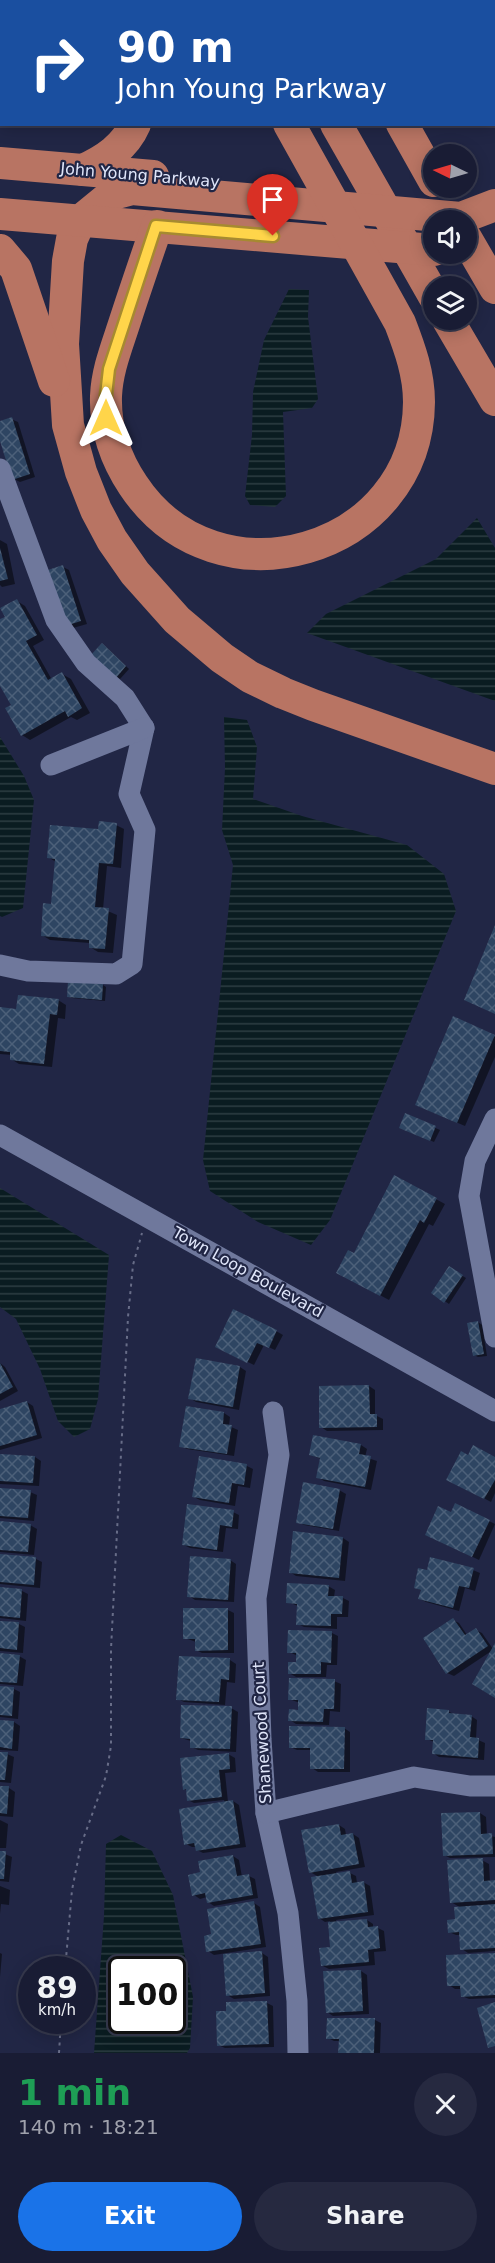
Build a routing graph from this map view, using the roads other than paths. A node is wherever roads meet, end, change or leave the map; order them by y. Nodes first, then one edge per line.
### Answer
1 (0, 31) edge
2 (0, 36) edge
3 (134, 126) edge
4 (290, 126) edge
5 (337, 126) edge
6 (403, 126) edge
7 (0, 163) edge
8 (423, 163) edge
9 (83, 170) junction
10 (495, 205) edge
11 (0, 214) edge
12 (80, 221) junction
13 (156, 226) junction
14 (250, 234) junction
15 (423, 234) edge
16 (477, 239) edge
17 (495, 240) edge
18 (423, 249) edge
19 (0, 250) edge
20 (477, 254) edge
21 (495, 255) edge
22 (477, 257) edge
23 (423, 278) edge
24 (495, 287) edge
25 (454, 330) edge
26 (495, 400) edge
27 (68, 425) junction
28 (0, 469) edge
29 (144, 729) junction
30 (51, 765) dead end
31 (495, 769) edge
32 (0, 965) edge
33 (495, 1119) edge
34 (0, 1135) edge
35 (495, 1337) edge
36 (495, 1411) edge
37 (273, 1412) dead end
38 (495, 1786) edge
39 (266, 1813) junction
40 (298, 2053) edge

1 - 2 street
3 - 9 highway
4 - 13 highway
5 - 23 highway
6 - 8 highway
7 - 9 highway, John Young Parkway
9 - 10 highway, John Young Parkway
10 - 12 highway
11 - 12 highway
12 - 13 highway
12 - 27 highway
13 - 14 highway
14 - 15 highway
14 - 18 highway
16 - 17 highway
19 - 27 highway
20 - 21 highway
22 - 24 highway
25 - 26 highway
27 - 31 highway
28 - 29 street
29 - 30 street
29 - 32 street
33 - 35 street
34 - 36 street, Town Loop Boulevard
37 - 39 street, Shanewood Court
38 - 39 street
39 - 40 street, Shanewood Court

